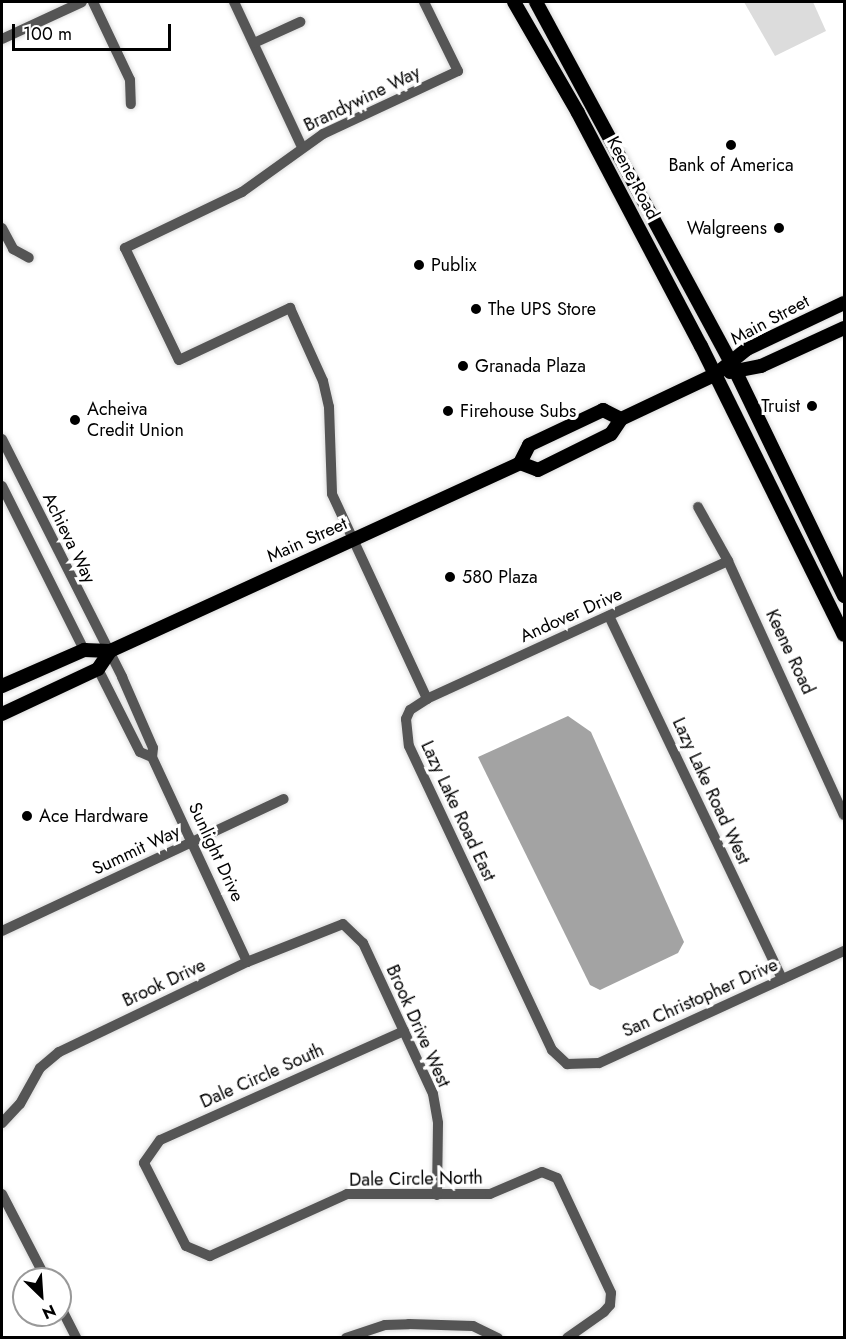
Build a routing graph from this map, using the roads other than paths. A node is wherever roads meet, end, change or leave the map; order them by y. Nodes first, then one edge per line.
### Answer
1 (82, 2) edge
2 (93, 2) edge
3 (234, 2) edge
4 (424, 2) edge
5 (514, 2) edge
6 (536, 2) edge
7 (300, 22) dead end
8 (2, 39) edge
9 (254, 43) junction
10 (131, 104) dead end
11 (302, 147) junction
12 (2, 228) edge
13 (29, 258) dead end
14 (844, 303) edge
15 (844, 328) edge
16 (734, 366) junction
17 (716, 374) junction
18 (621, 419) junction
19 (2, 439) edge
20 (520, 463) junction
21 (2, 486) edge
22 (698, 507) dead end
23 (352, 540) junction
24 (728, 561) junction
25 (844, 596) edge
26 (609, 616) junction
27 (844, 635) edge
28 (84, 650) junction
29 (110, 651) junction
30 (98, 669) junction
31 (2, 686) edge
32 (427, 699) junction
33 (2, 714) edge
34 (152, 757) junction
35 (284, 799) dead end
36 (844, 814) edge
37 (194, 841) junction
38 (2, 931) edge
39 (363, 943) joint
40 (844, 951) edge
41 (247, 962) junction
42 (782, 979) junction
43 (404, 1031) junction
44 (567, 1064) joint
45 (2, 1123) edge
46 (2, 1194) edge
47 (437, 1195) junction
48 (193, 1252) joint
49 (40, 1267) edge
50 (360, 1335) edge
51 (346, 1338) edge
52 (498, 1338) edge
53 (567, 1338) edge

1 - 8 street
2 - 10 street
3 - 9 street
4 - 11 street, Brandywine Way
5 - 17 main road, Keene Road
6 - 16 main road, Keene Road
7 - 9 street
9 - 11 street
11 - 23 street, Brandywine Way
12 - 13 street
14 - 16 main road, Main Street
15 - 16 main road, Main Street
16 - 17 main road, Main Street
16 - 25 main road, Keene Road
17 - 18 main road, Main Street
17 - 27 main road, Keene Road
18 - 20 main road, Main Street
18 - 20 main road, Main Street
19 - 29 street, Achieva Way
20 - 23 main road, Main Street
21 - 28 street, Achieva Way
22 - 24 street, Keene Road
23 - 29 main road, Main Street
23 - 32 street
24 - 26 street, Andover Drive
24 - 36 street, Keene Road
26 - 32 street, Andover Drive
26 - 42 street, Lazy Lake Road West
28 - 29 main road, Main Street
28 - 30 main road
28 - 31 main road, Main Street
29 - 30 main road
29 - 34 street, Sunlight Drive
30 - 33 main road
30 - 34 street, Sunlight Drive
32 - 44 street, Lazy Lake Road East
34 - 37 street, Sunlight Drive
35 - 37 street, Summit Way
37 - 38 street, Summit Way
37 - 41 street, Sunlight Drive
39 - 41 street, Brook Drive
39 - 43 street, Brook Drive West
40 - 42 street, San Christopher Drive
41 - 45 street, Brook Drive
42 - 44 street, San Christopher Drive
43 - 47 street, Brook Drive West
43 - 48 street, Dale Circle South
46 - 49 street
47 - 48 street, Dale Circle North
47 - 53 street, Dale Circle North
50 - 51 street
50 - 52 street

